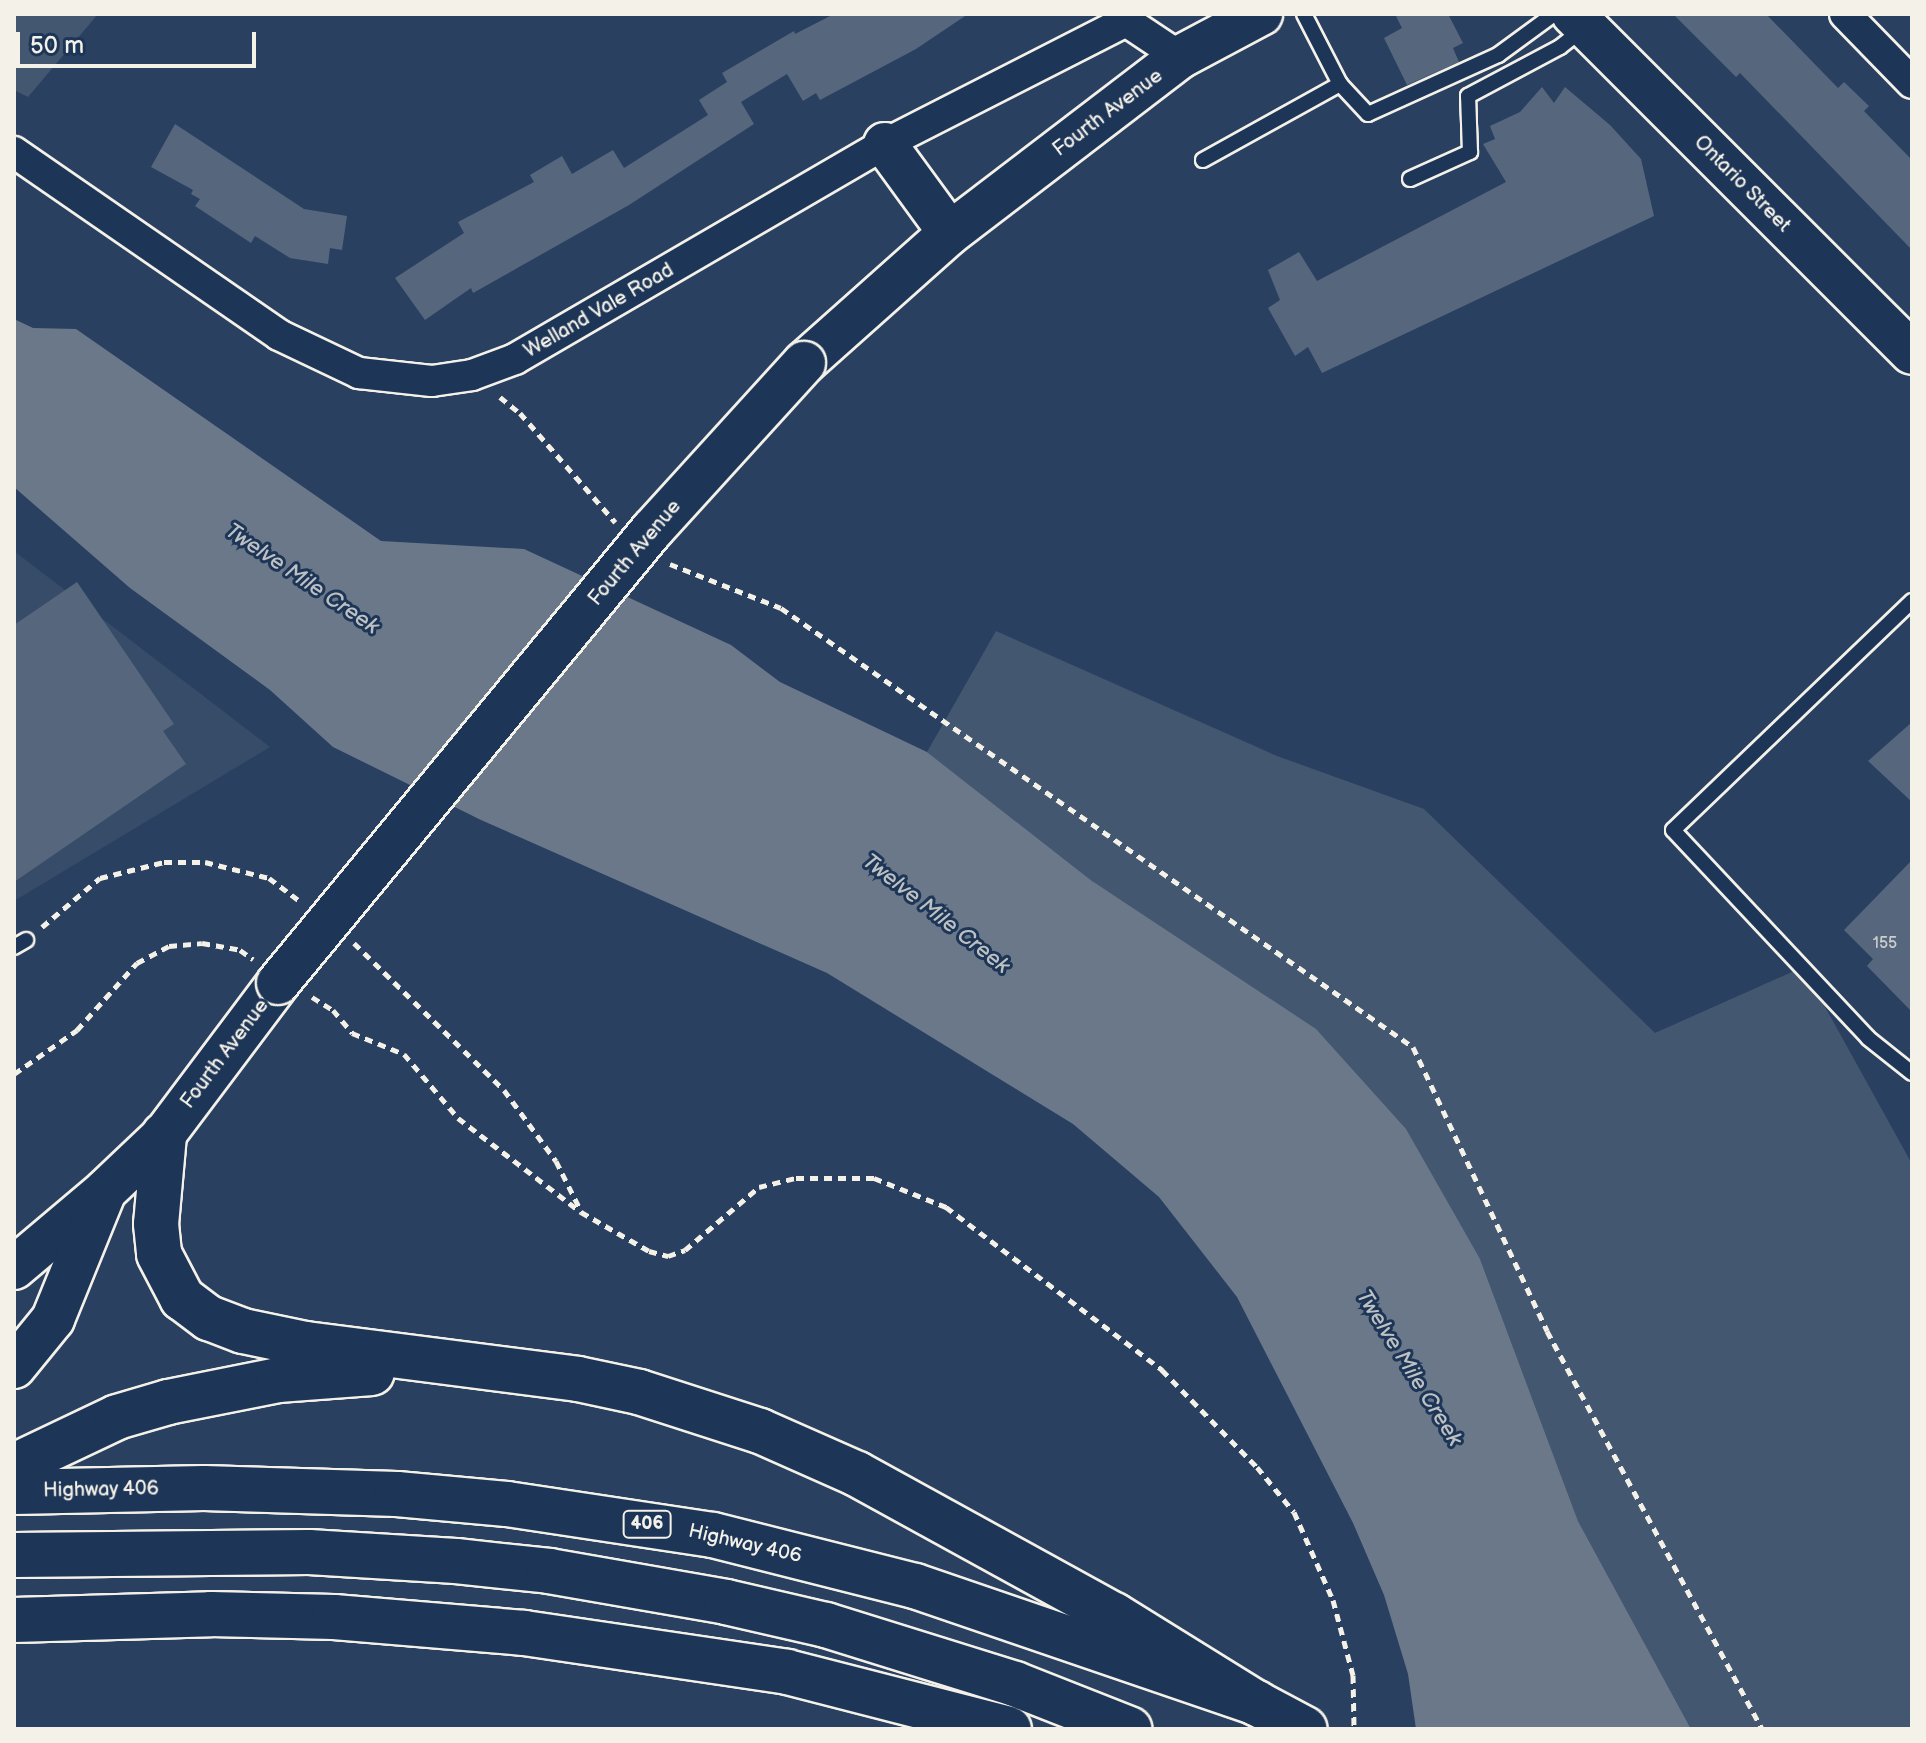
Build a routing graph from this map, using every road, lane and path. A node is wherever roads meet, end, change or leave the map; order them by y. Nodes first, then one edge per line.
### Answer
1 (1261, 14) edge
2 (1304, 14) edge
3 (1845, 14) edge
4 (1571, 18) edge
5 (1180, 57) junction
6 (1912, 83) edge
7 (1340, 84) junction
8 (885, 144) junction
9 (14, 152) edge
10 (1203, 160) dead end
11 (1410, 179) dead end
12 (950, 233) junction
13 (1912, 353) edge
14 (472, 375) junction
15 (617, 525) dead end
16 (664, 560) dead end
17 (1912, 601) edge
18 (284, 981) junction
19 (1912, 1073) edge
20 (14, 1074) edge
21 (164, 1135) junction
22 (105, 1191) junction
23 (14, 1268) edge
24 (14, 1367) edge
25 (506, 1370) junction
26 (14, 1466) edge
27 (14, 1492) edge
28 (14, 1555) edge
29 (24, 1622) edge
30 (1256, 1703) junction
31 (1009, 1729) edge
32 (1129, 1729) edge
33 (1305, 1729) edge
34 (1354, 1729) edge
35 (1762, 1729) edge

1 - 5 main road, Fourth Avenue
2 - 7 lane
3 - 6 street
4 - 7 lane
4 - 11 lane
4 - 13 main road, Ontario Street
5 - 8 street, Welland Vale Road
5 - 12 main road, Fourth Avenue
7 - 10 lane
8 - 12 main road
8 - 14 street, Welland Vale Road
9 - 14 street, Welland Vale Road
12 - 18 main road, Fourth Avenue, bridge
14 - 15 path
16 - 35 path
17 - 19 lane
18 - 20 path
18 - 21 main road, Fourth Avenue
18 - 34 path
21 - 22 main road, Fourth Avenue
21 - 25 highway
22 - 23 main road, Fourth Avenue
22 - 24 main road, Fourth Avenue
25 - 26 highway
25 - 30 highway
27 - 30 highway, Highway 406 / 406
28 - 32 highway
29 - 31 highway
30 - 33 highway, Highway 406 / 406

